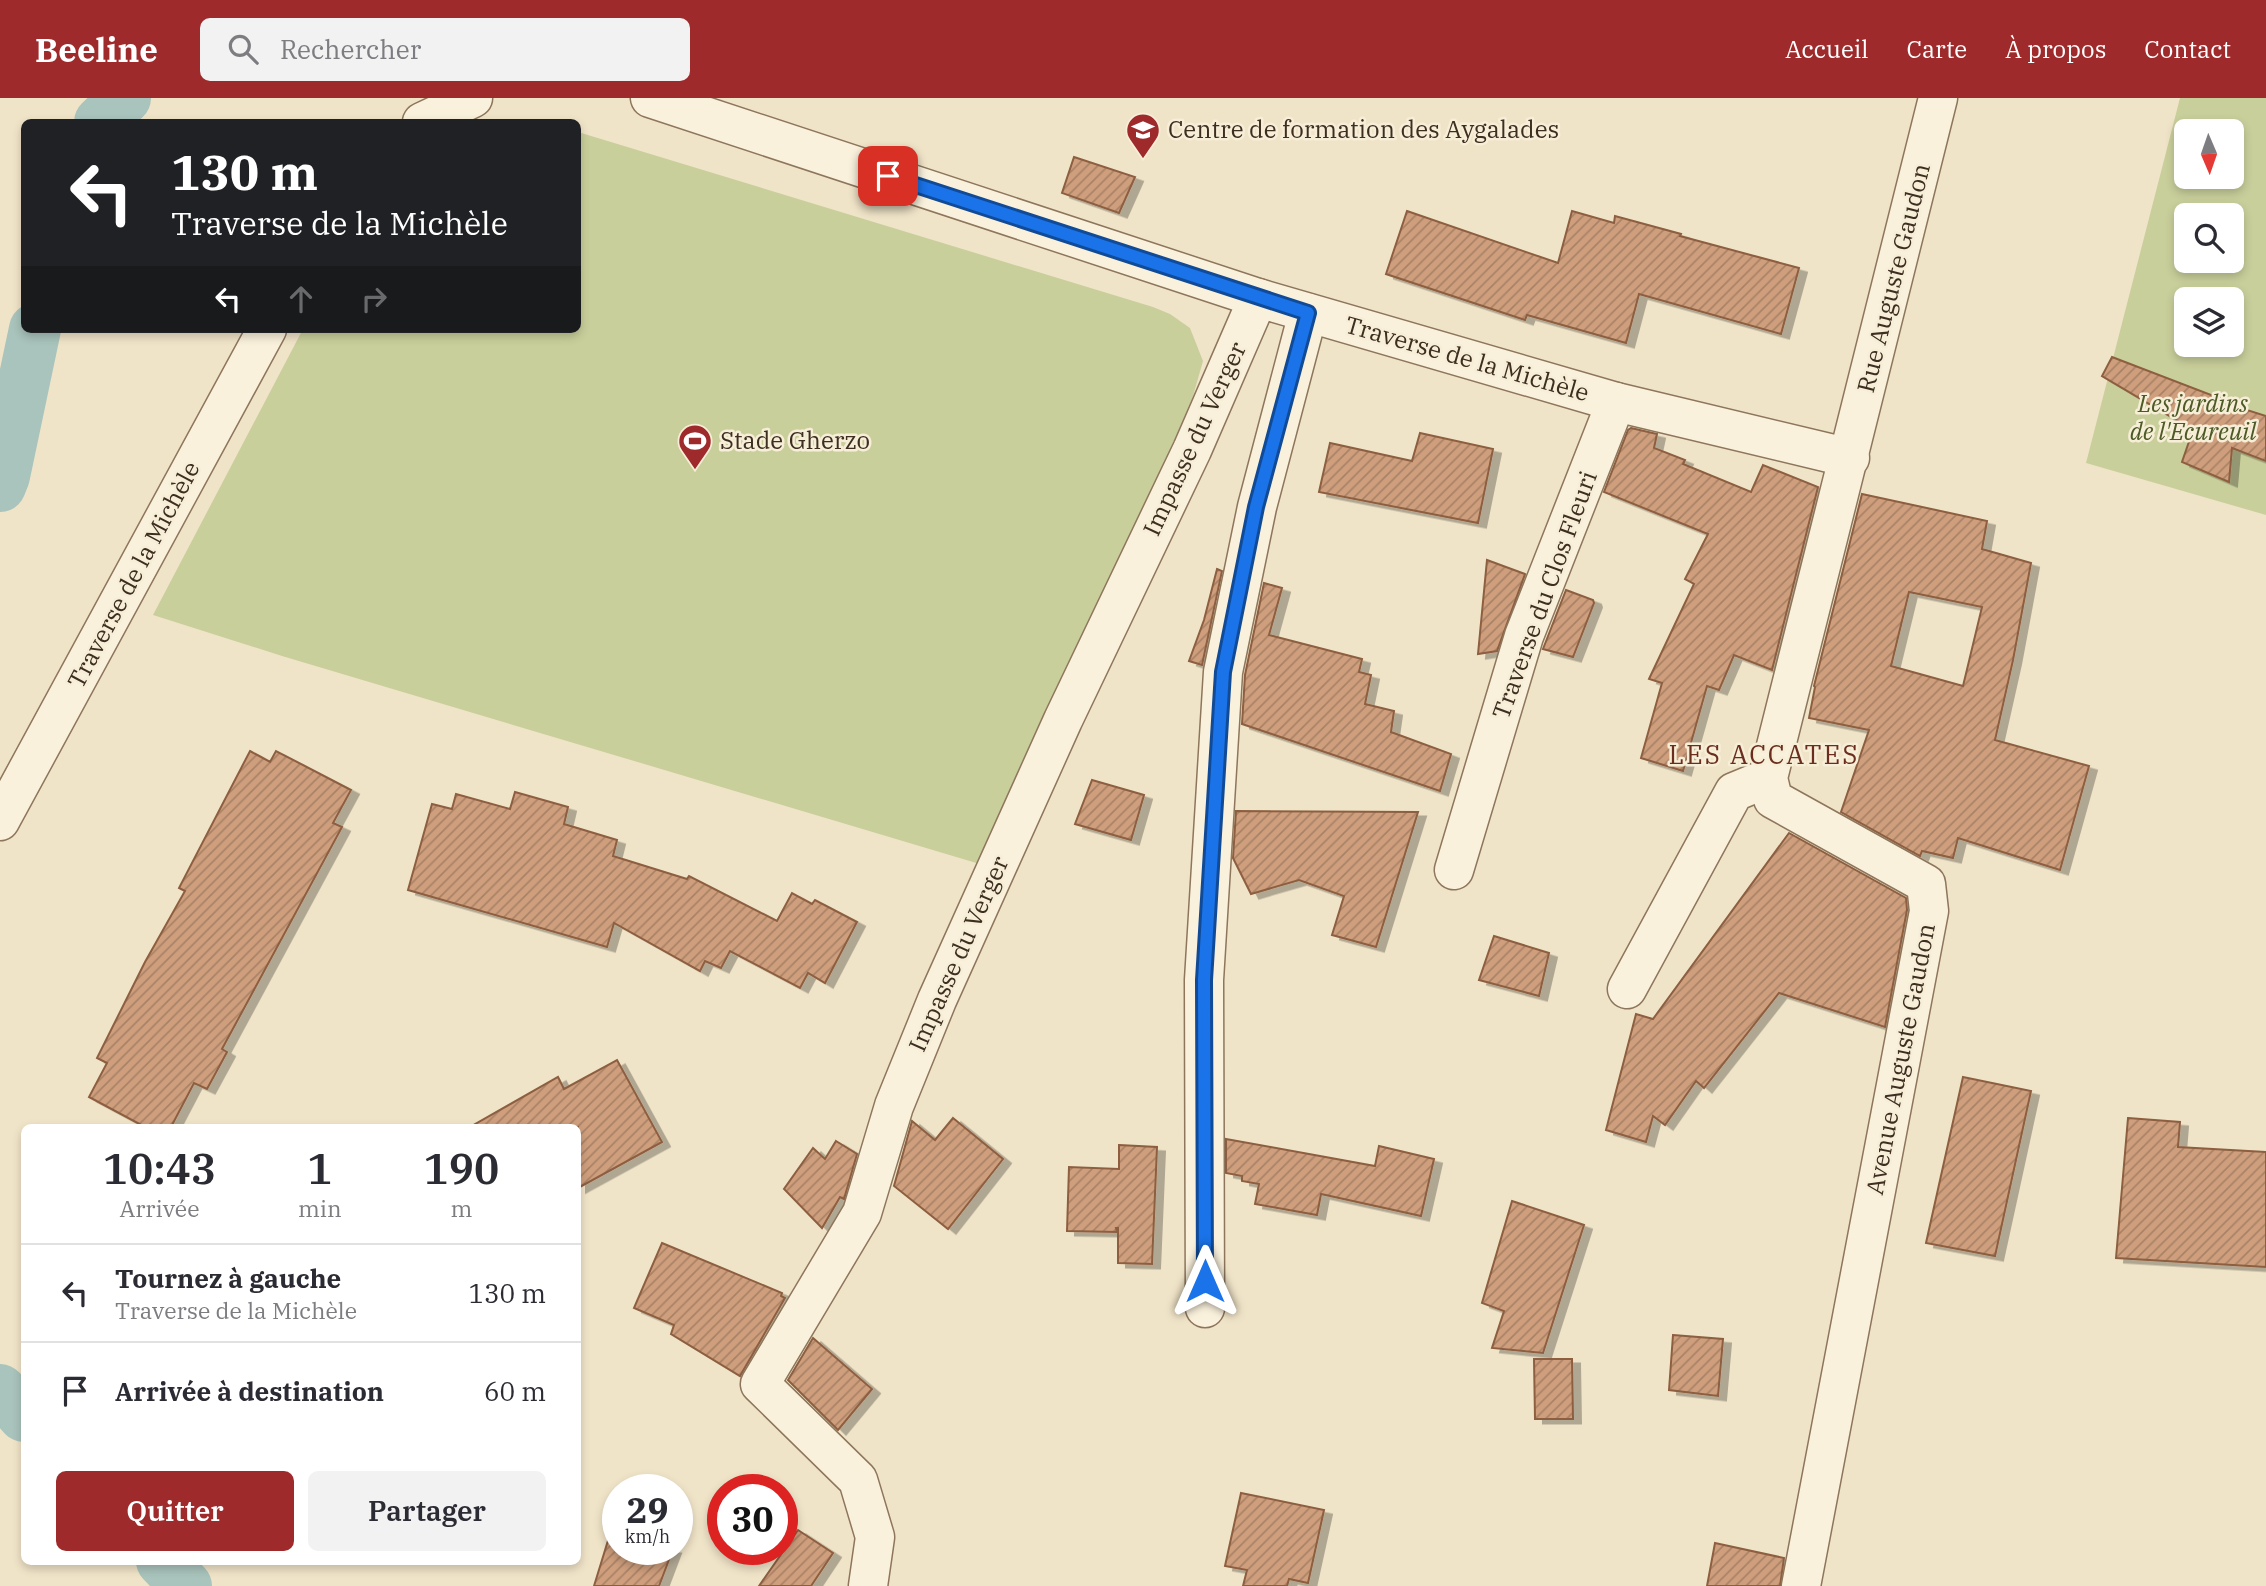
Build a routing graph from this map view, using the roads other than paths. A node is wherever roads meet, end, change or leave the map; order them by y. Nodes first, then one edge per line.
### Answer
1 (473, 98) edge
2 (650, 98) edge
3 (1938, 98) edge
4 (428, 119) edge
5 (1258, 298) junction
6 (1308, 313) junction
7 (265, 333) edge
8 (1616, 402) junction
9 (1850, 458) junction
10 (1768, 778) junction
11 (0, 821) edge
12 (1454, 870) dead end
13 (1627, 989) dead end
14 (1205, 1308) dead end
15 (867, 1586) edge
16 (1801, 1586) edge

1 - 4 street
2 - 5 street, Traverse de la Michèle
3 - 9 street, Rue Auguste Gaudon
5 - 6 street, Traverse de la Michèle
5 - 15 street, Impasse du Verger
6 - 8 street, Traverse de la Michèle
6 - 14 street
7 - 11 street, Traverse de la Michèle
8 - 9 street, Traverse de la Michèle
8 - 12 street, Traverse du Clos Fleuri
9 - 10 street
10 - 13 street
10 - 16 street, Avenue Auguste Gaudon

